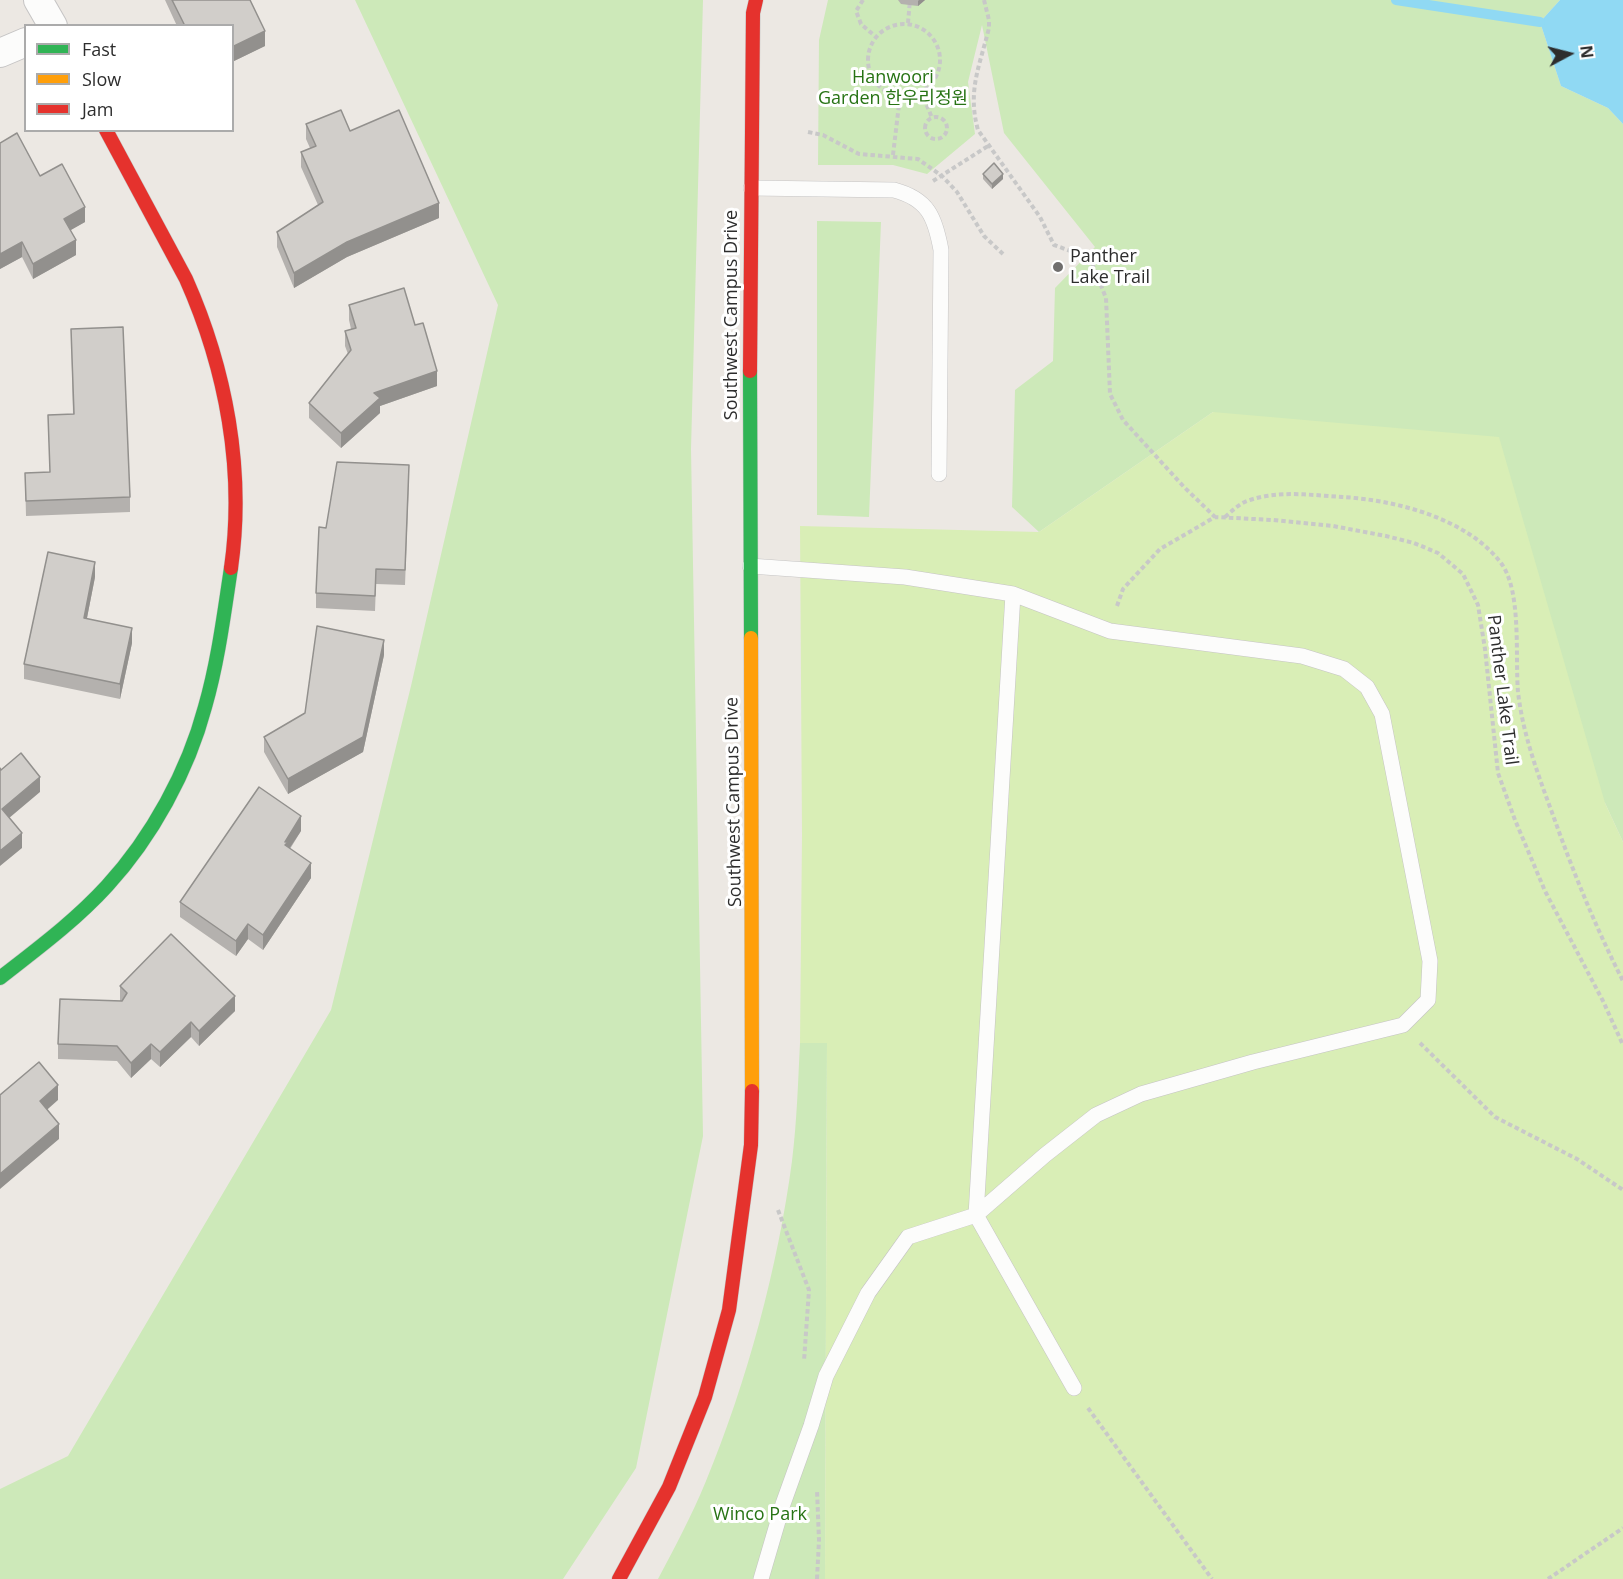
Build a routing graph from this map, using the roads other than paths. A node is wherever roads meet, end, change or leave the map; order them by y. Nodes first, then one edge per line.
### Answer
1 (38, 0) edge
2 (756, 0) edge
3 (51, 24) edge
4 (24, 43) edge
5 (0, 53) edge
6 (107, 132) edge
7 (751, 188) junction
8 (939, 474) dead end
9 (750, 566) junction
10 (1013, 594) junction
11 (0, 978) edge
12 (976, 1215) junction
13 (1074, 1388) road end
14 (620, 1579) edge
15 (761, 1579) edge

1 - 3 street
2 - 7 main road, Southwest Campus Drive
4 - 5 street
6 - 11 main road
7 - 8 lane
7 - 9 main road, Southwest Campus Drive
9 - 10 lane
9 - 14 main road, Southwest Campus Drive
10 - 12 lane
10 - 12 lane
12 - 13 lane
12 - 15 lane

